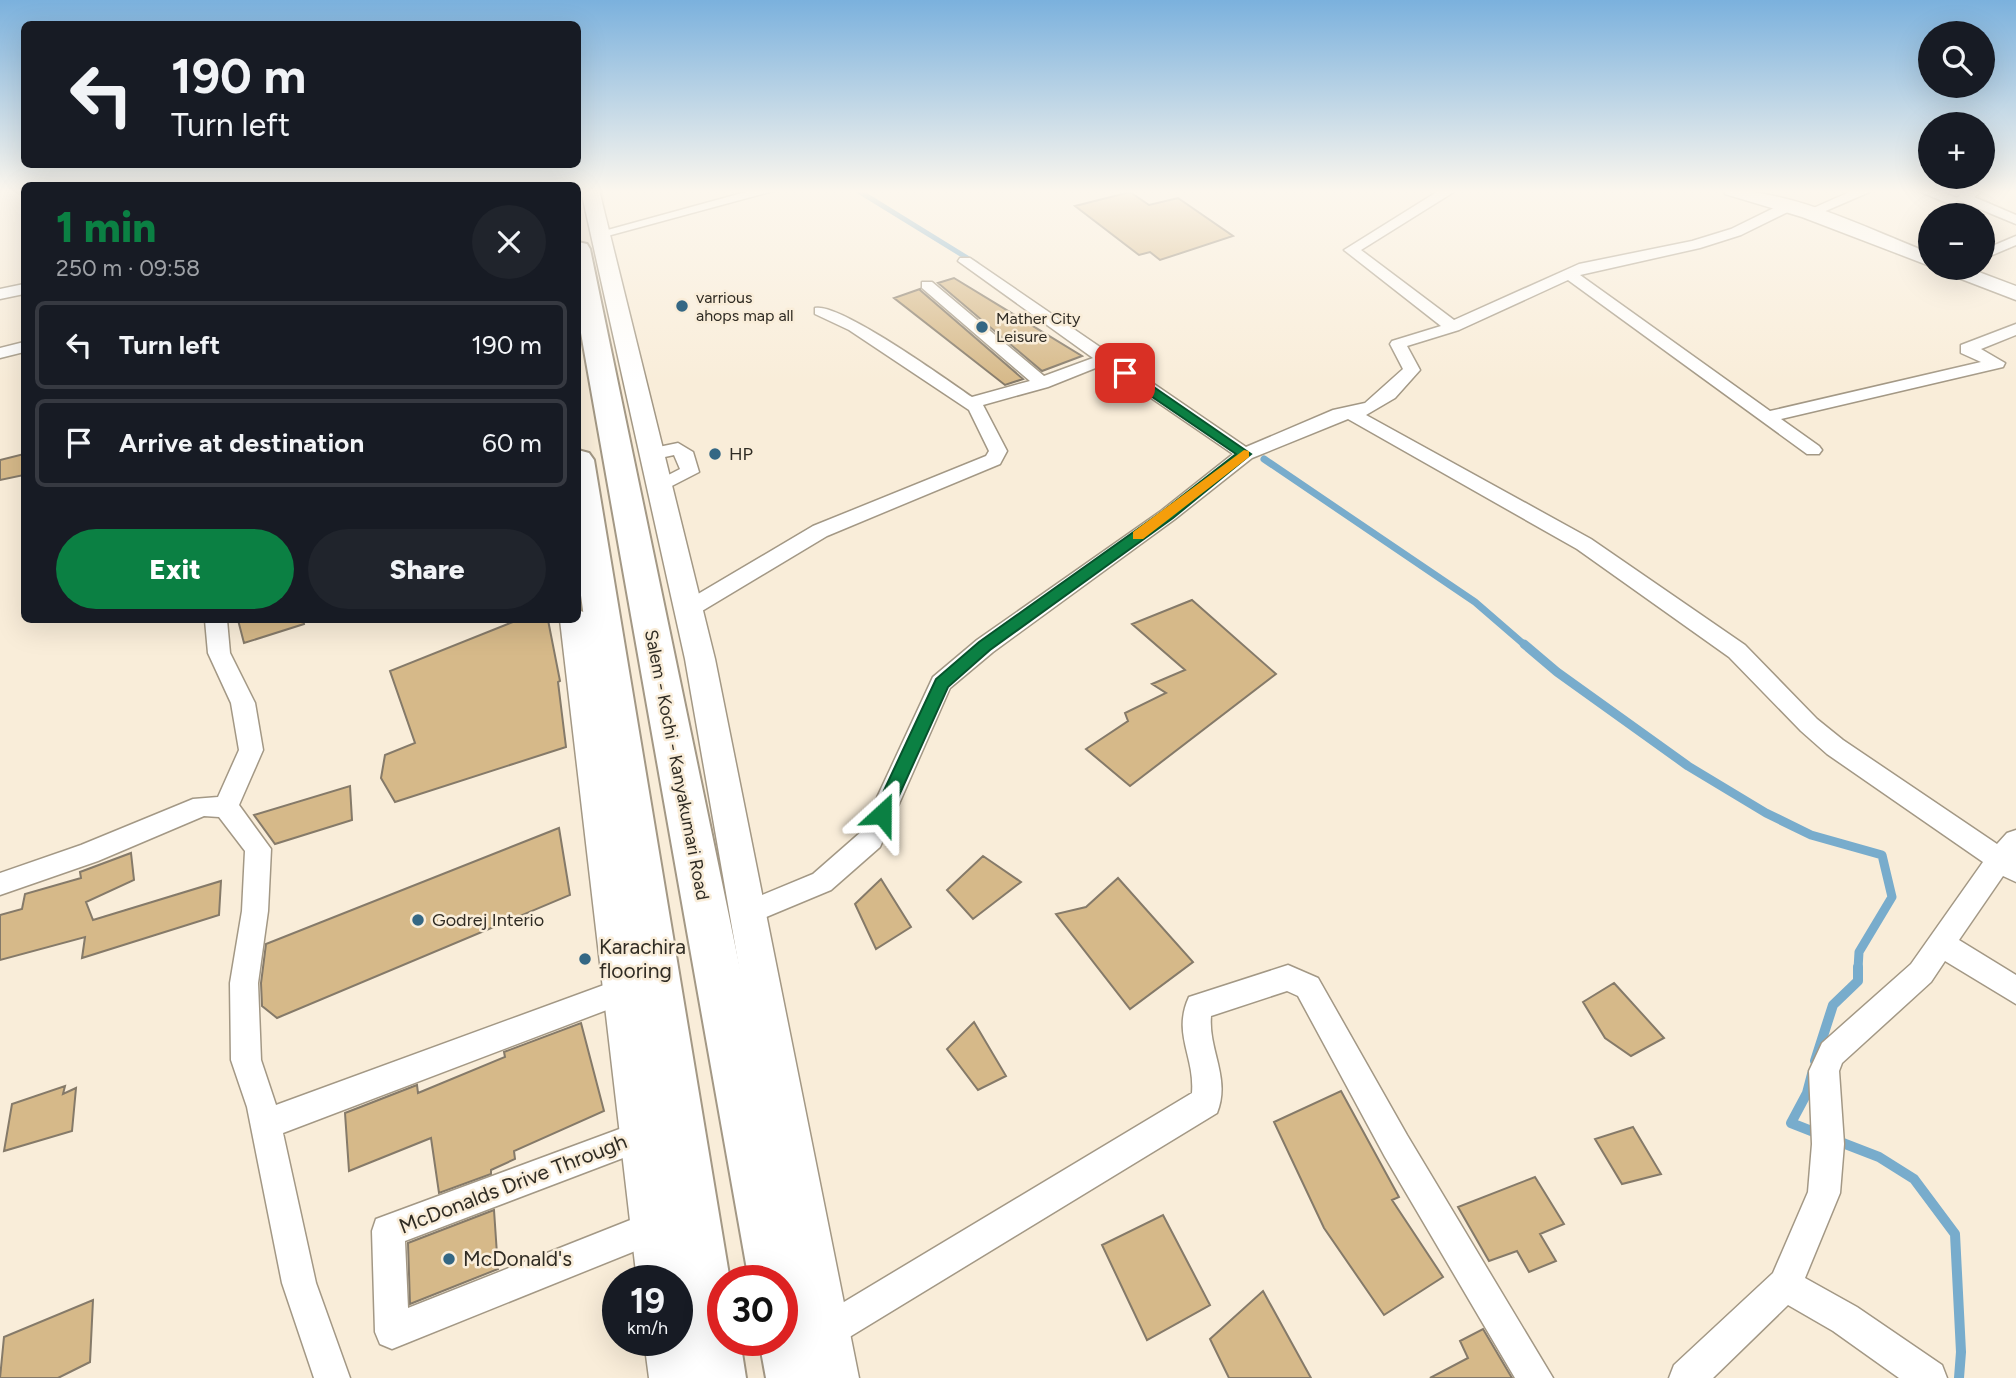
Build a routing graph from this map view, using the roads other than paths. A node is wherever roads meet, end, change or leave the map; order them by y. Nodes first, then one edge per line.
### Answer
1 (592, 254) edge
2 (1357, 254) edge
3 (1640, 254) edge
4 (965, 261) dead end
5 (1569, 274) junction
6 (1982, 280) edge
7 (927, 285) dead end
8 (21, 290) edge
9 (0, 294) edge
10 (2016, 294) edge
11 (821, 311) dead end
12 (1453, 327) junction
13 (2016, 329) edge
14 (21, 348) edge
15 (0, 353) edge
16 (1105, 359) junction
17 (1042, 383) junction
18 (969, 403) junction
19 (1352, 414) junction
20 (1769, 416) junction
21 (1814, 450) dead end
22 (1245, 454) junction
23 (646, 470) junction
24 (581, 480) edge
25 (689, 609) junction
26 (216, 623) edge
27 (575, 623) edge
28 (674, 749) junction
29 (623, 763) junction
30 (226, 807) junction
31 (2011, 857) edge
32 (0, 884) edge
33 (747, 913) junction
34 (1941, 943) junction
35 (623, 991) junction
36 (2016, 991) edge
37 (265, 1124) junction
38 (641, 1136) junction
39 (653, 1227) junction
40 (658, 1265) edge
41 (774, 1265) edge
42 (1785, 1285) junction
43 (801, 1339) edge
44 (670, 1356) edge
45 (332, 1378) edge
46 (673, 1378) edge
47 (716, 1378) edge
48 (835, 1378) edge
49 (1535, 1378) edge
50 (1687, 1378) edge
51 (1929, 1378) edge

1 - 23 highway, Salem - Kochi - Kanyakumari Road
2 - 12 street
3 - 5 street
4 - 16 street
5 - 12 street
5 - 20 street
6 - 10 street
7 - 17 street
8 - 9 street
11 - 18 street
12 - 19 street
13 - 20 street
14 - 15 street
16 - 17 street
16 - 22 street
17 - 18 street
18 - 25 street
19 - 22 street
19 - 31 street
20 - 21 street
22 - 33 street
23 - 25 street
23 - 28 highway, Salem - Kochi - Kanyakumari Road
24 - 29 highway
25 - 33 street
26 - 30 street
27 - 35 street
28 - 29 highway
28 - 41 highway, Salem - Kochi - Kanyakumari Road
29 - 47 highway
30 - 32 street
30 - 37 street
31 - 34 street
33 - 43 street
34 - 36 street
34 - 42 street
35 - 37 street
35 - 38 street
37 - 45 street
38 - 39 street
38 - 39 street, McDonalds Drive Through
39 - 40 street
42 - 50 street
42 - 51 street
43 - 48 street
43 - 49 street
44 - 46 street

